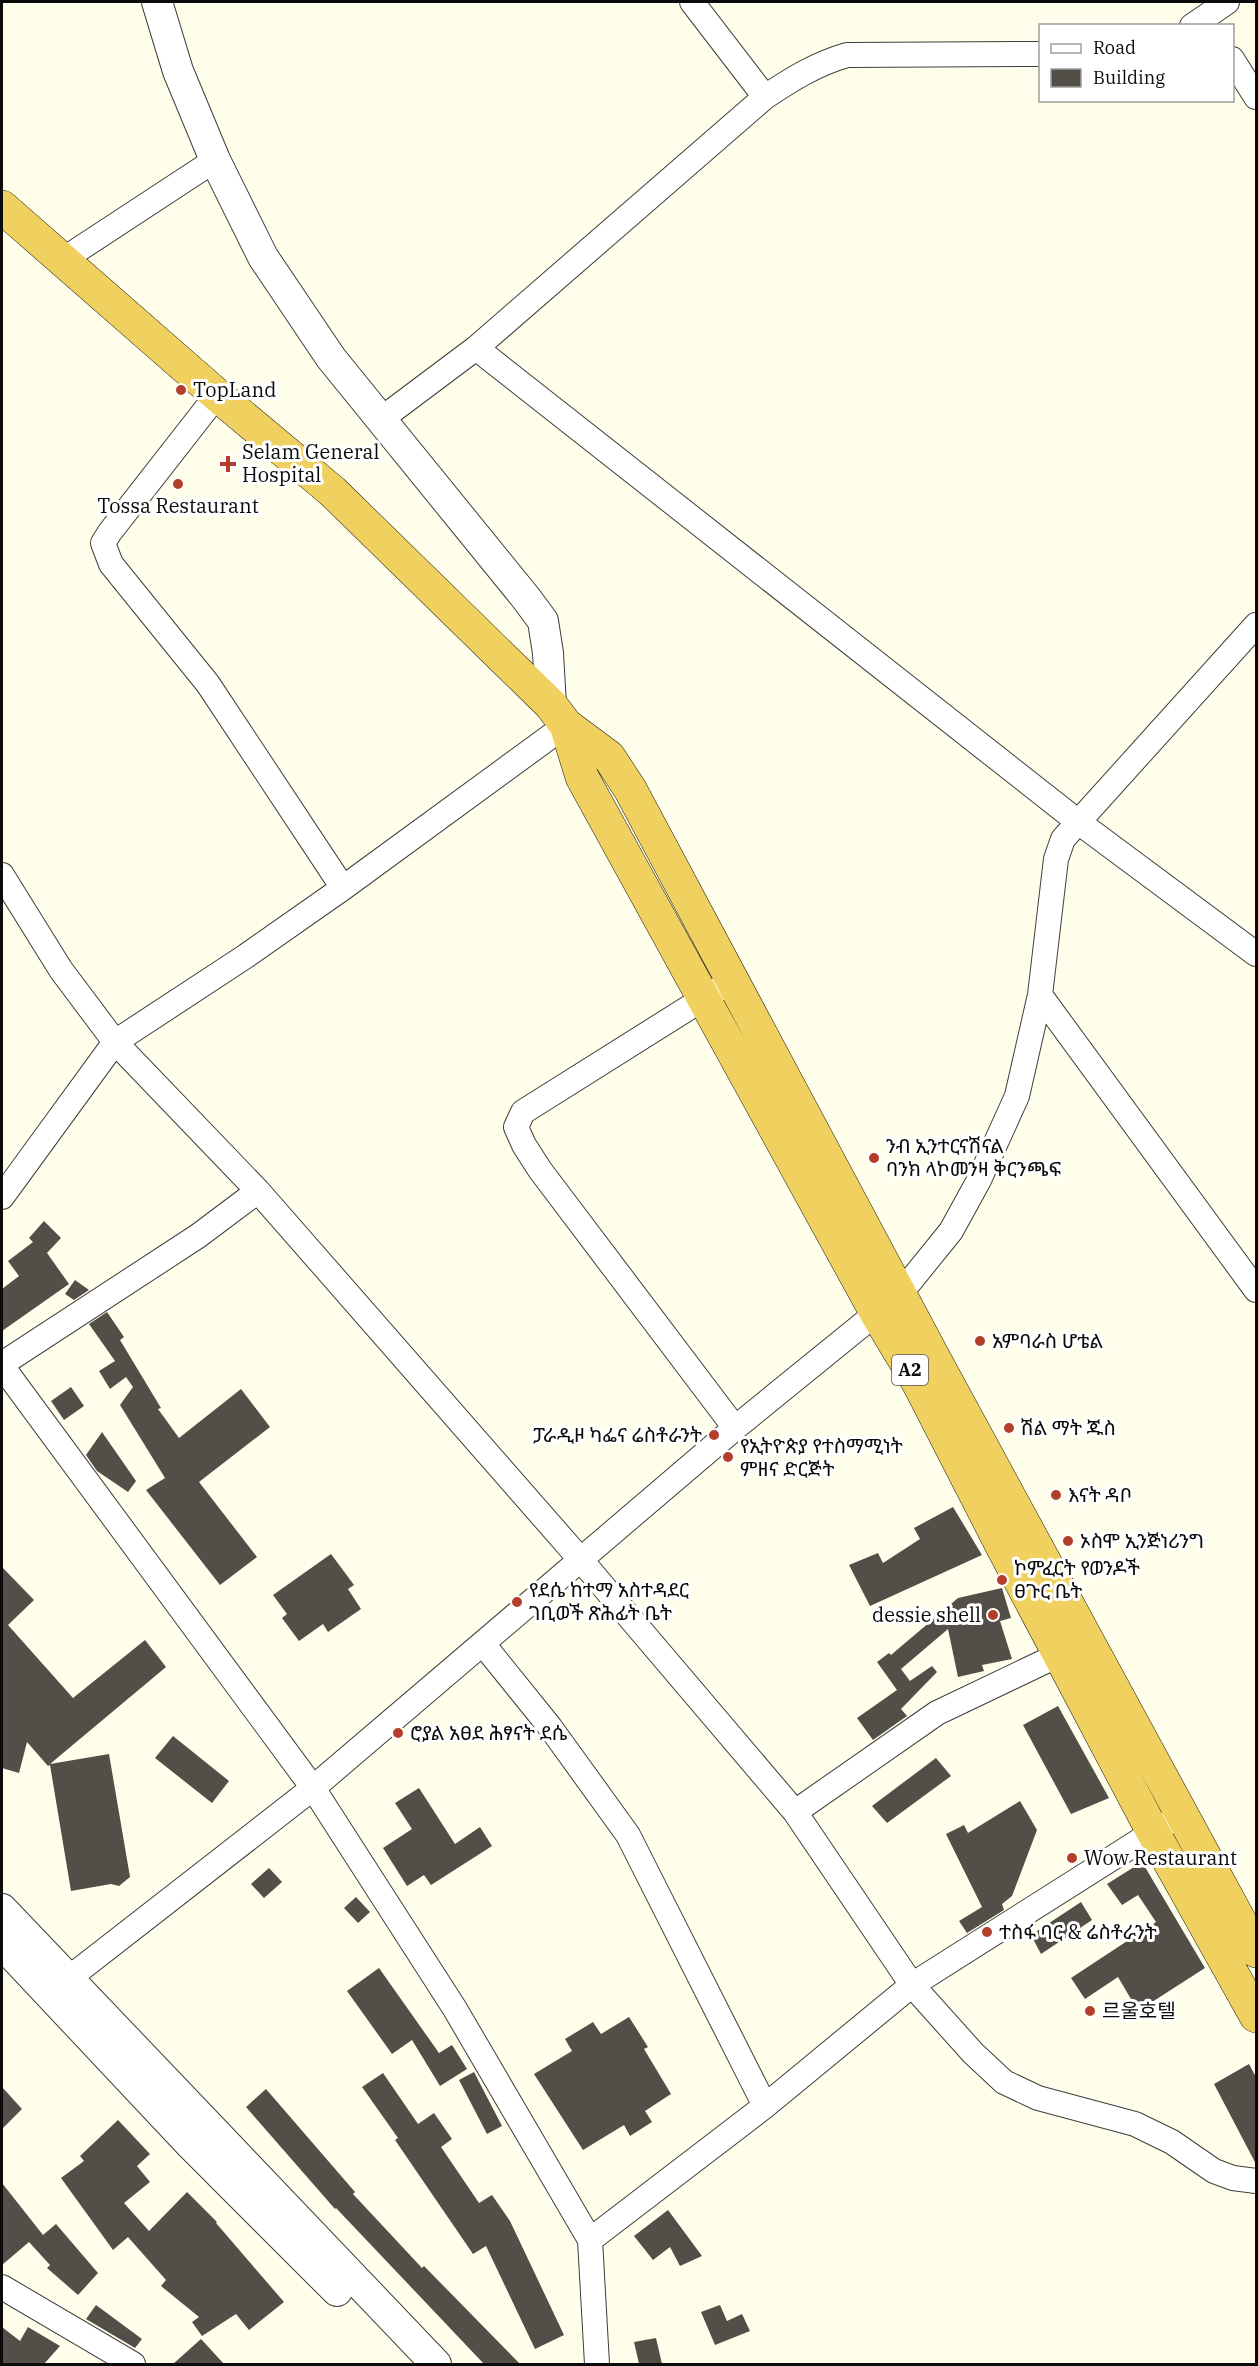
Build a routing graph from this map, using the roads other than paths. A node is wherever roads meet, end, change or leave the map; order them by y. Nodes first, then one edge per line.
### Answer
1 (158, 2) edge
2 (692, 2) edge
3 (1227, 2) edge
4 (1203, 23) edge
5 (1039, 54) edge
6 (1234, 61) edge
7 (765, 97) junction
8 (1257, 97) edge
9 (215, 160) junction
10 (2, 207) edge
11 (63, 259) junction
12 (476, 348) junction
13 (217, 395) junction
14 (381, 420) junction
15 (1257, 625) edge
16 (558, 715) junction
17 (1077, 821) junction
18 (2, 878) edge
19 (343, 888) junction
20 (1257, 954) edge
21 (732, 980) junction
22 (1040, 995) junction
23 (705, 998) junction
24 (115, 1042) junction
25 (258, 1191) junction
26 (2, 1197) edge
27 (1257, 1290) edge
28 (888, 1304) junction
29 (2, 1365) edge
30 (735, 1428) junction
31 (580, 1559) junction
32 (483, 1644) junction
33 (1074, 1648) junction
34 (313, 1788) junction
35 (795, 1812) junction
36 (1182, 1814) junction
37 (1153, 1832) junction
38 (2, 1909) edge
39 (2, 1944) edge
40 (1257, 1951) edge
41 (912, 1985) junction
42 (58, 1986) junction
43 (1257, 2016) edge
44 (765, 2106) junction
45 (1257, 2181) edge
46 (590, 2240) junction
47 (2, 2287) edge
48 (420, 2361) edge
49 (133, 2364) edge
50 (597, 2364) edge

1 - 9 street
2 - 7 street
3 - 4 street
5 - 7 street
6 - 8 street
7 - 12 street
9 - 11 street
9 - 14 street
10 - 11 highway, A2
11 - 13 highway, A2
12 - 14 street
12 - 17 street
13 - 16 highway, A2
13 - 19 street
14 - 16 street
15 - 17 street
16 - 19 street
16 - 21 highway, A2
16 - 23 highway, A2
17 - 20 street
17 - 22 street
18 - 24 street
19 - 24 street
21 - 23 street
21 - 28 highway, A2
22 - 27 street
22 - 28 street
23 - 28 highway, A2
23 - 30 street
24 - 25 street
24 - 26 street
25 - 29 street
25 - 31 street
28 - 30 street
28 - 33 highway, A2
29 - 34 street
30 - 31 street
31 - 32 street
31 - 35 street
32 - 34 street
32 - 44 street
33 - 35 street
33 - 36 highway, A2
33 - 37 highway, A2
34 - 42 street
34 - 46 street
35 - 41 street
36 - 37 street
36 - 40 highway, A2
37 - 41 street
37 - 43 highway, A2
38 - 42 street
39 - 42 street
41 - 44 street
41 - 45 street
42 - 48 street
44 - 46 street
46 - 50 street
47 - 49 street

